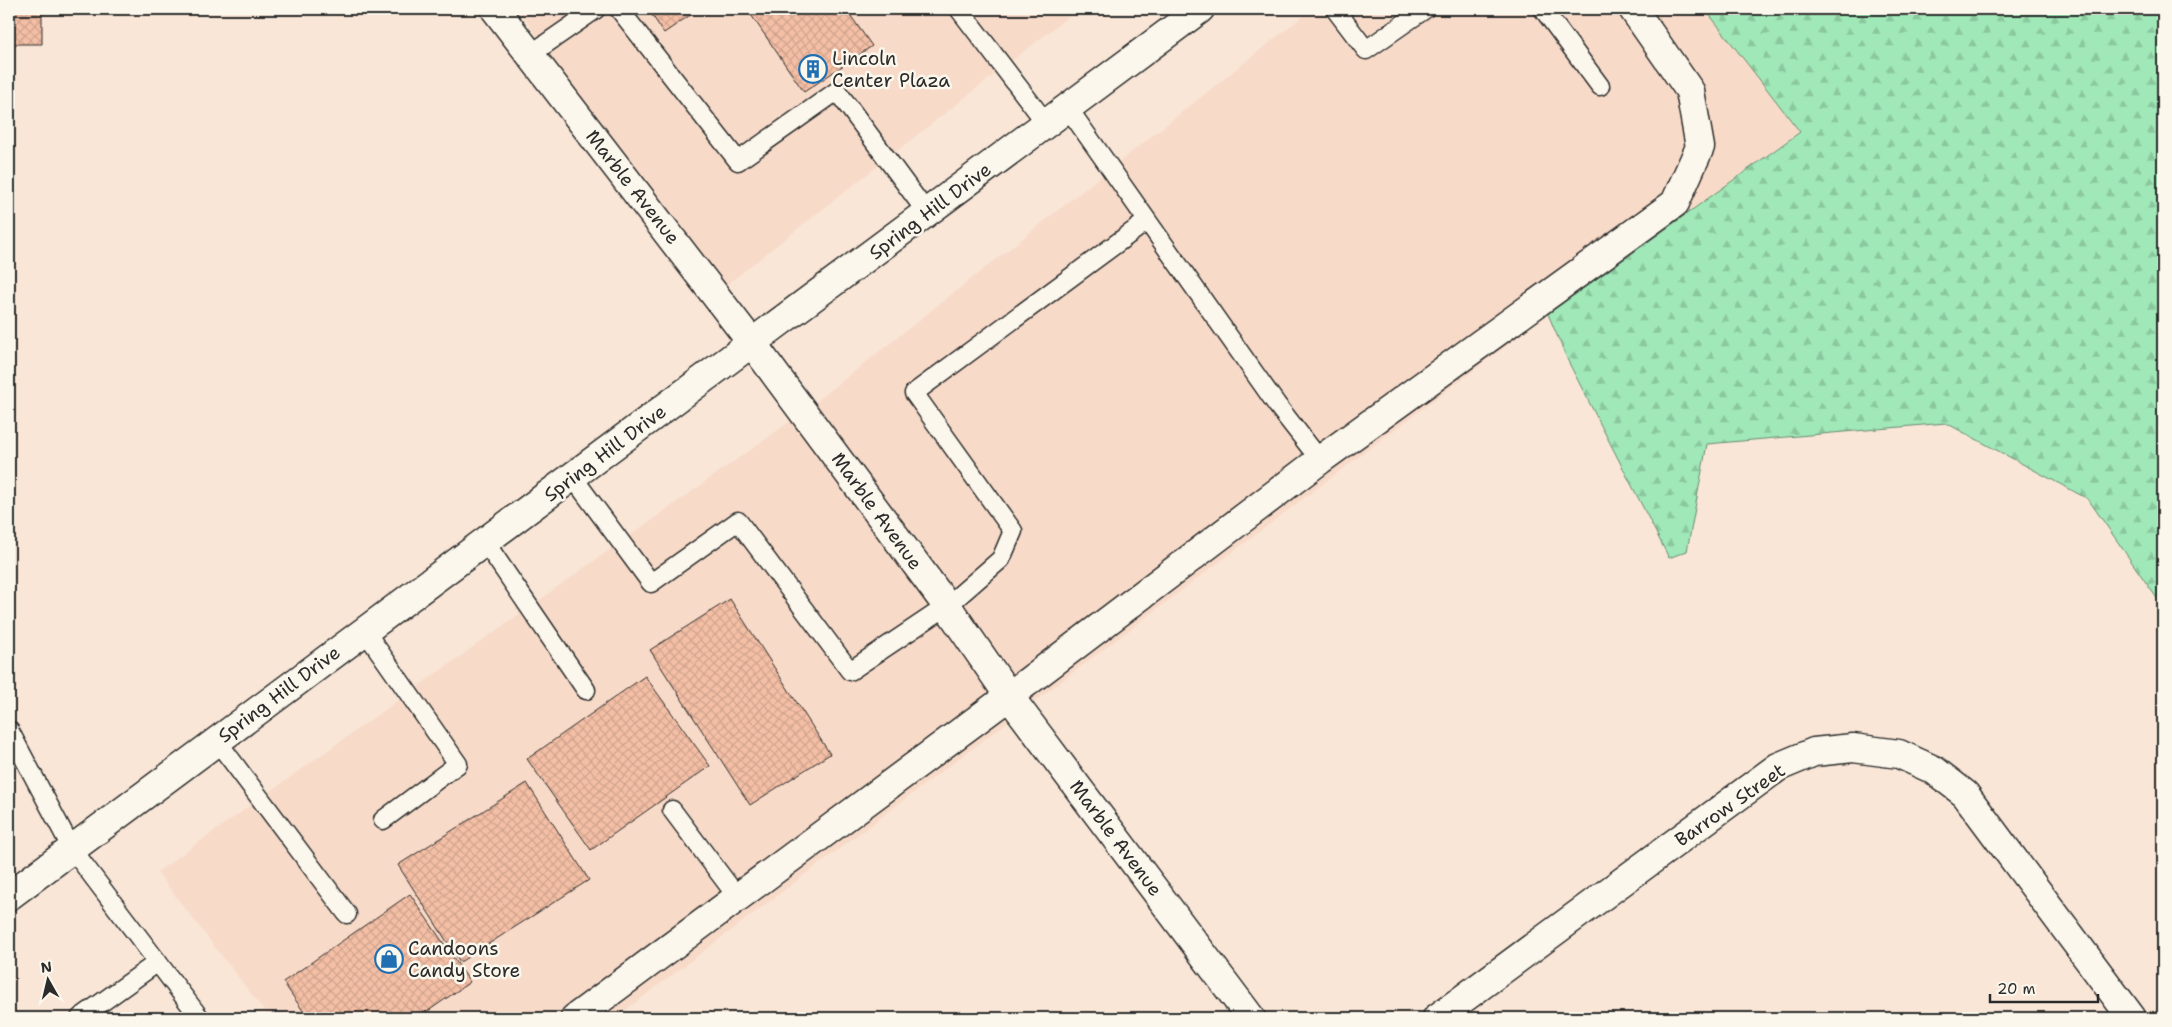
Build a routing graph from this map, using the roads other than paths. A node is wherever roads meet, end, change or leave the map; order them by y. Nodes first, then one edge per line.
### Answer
1 (495, 9) edge
2 (596, 9) edge
3 (619, 9) edge
4 (959, 9) edge
5 (1200, 9) edge
6 (1335, 9) edge
7 (1425, 9) edge
8 (1543, 9) edge
9 (1633, 9) edge
10 (531, 54) junction
11 (1600, 86) dead end
12 (1057, 116) junction
13 (927, 213) junction
14 (1147, 221) junction
15 (752, 343) junction
16 (1320, 460) junction
17 (572, 476) junction
18 (485, 542) junction
19 (947, 606) junction
20 (365, 631) junction
21 (586, 690) dead end
22 (1010, 696) junction
23 (9, 730) edge
24 (217, 740) junction
25 (672, 810) dead end
26 (382, 820) dead end
27 (72, 849) junction
28 (9, 896) edge
29 (738, 898) junction
30 (347, 914) dead end
31 (158, 962) junction
32 (80, 1018) edge
33 (200, 1018) edge
34 (575, 1018) edge
35 (1251, 1018) edge
36 (1437, 1018) edge
37 (2132, 1018) edge

1 - 10 street, Marble Avenue
2 - 10 lane
3 - 13 lane
4 - 12 lane
5 - 12 street, Spring Hill Drive
6 - 7 lane
8 - 11 lane
9 - 16 street
10 - 15 street, Marble Avenue
12 - 13 street, Spring Hill Drive
12 - 14 lane
13 - 15 street, Spring Hill Drive
14 - 16 lane
14 - 19 lane
15 - 17 street, Spring Hill Drive
15 - 19 street, Marble Avenue
16 - 22 street
17 - 18 street, Spring Hill Drive
17 - 19 lane
18 - 20 street, Spring Hill Drive
18 - 21 lane
19 - 22 street, Marble Avenue
20 - 24 street, Spring Hill Drive
20 - 26 lane
22 - 29 street
22 - 35 street, Marble Avenue
23 - 27 lane
24 - 27 street, Spring Hill Drive
24 - 30 lane
25 - 29 lane
27 - 28 street, Spring Hill Drive
27 - 31 lane
29 - 34 street
31 - 32 lane
31 - 33 lane
36 - 37 street, Barrow Street

